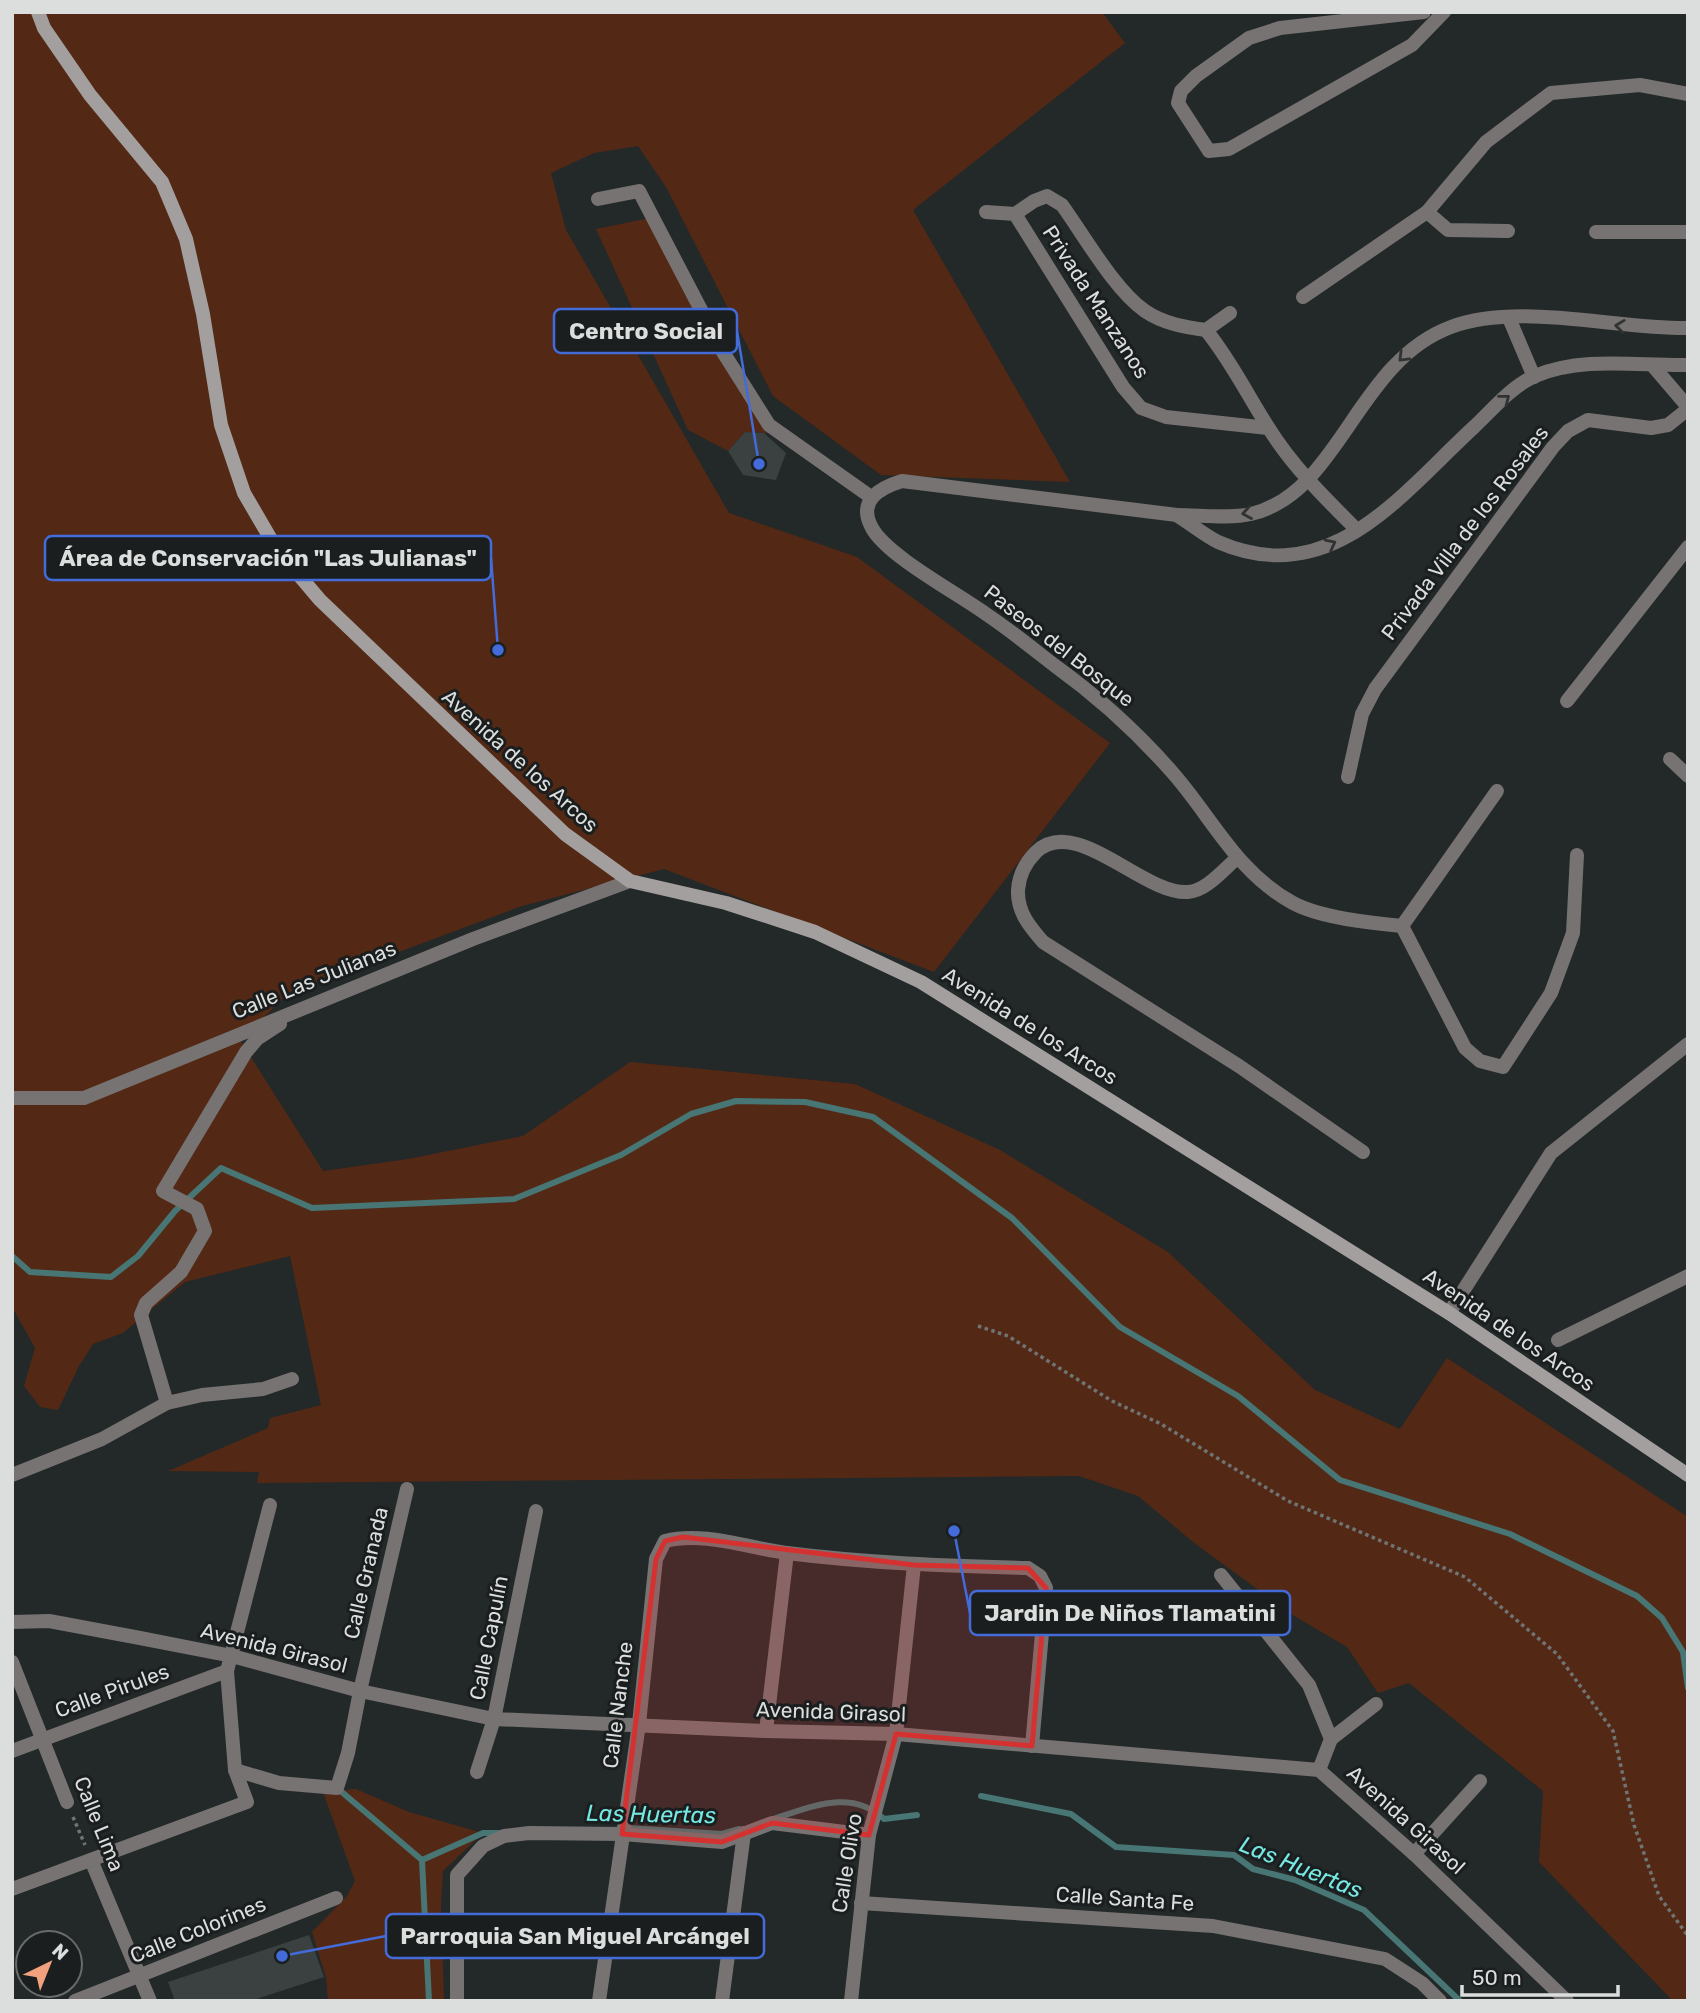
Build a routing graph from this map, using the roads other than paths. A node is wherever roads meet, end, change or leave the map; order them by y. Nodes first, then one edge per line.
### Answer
1 (38, 12) edge
2 (1424, 12) edge
3 (1444, 12) edge
4 (1688, 94) edge
5 (598, 199) dead end
6 (986, 212) dead end
7 (1427, 212) junction
8 (1015, 214) junction
9 (1508, 231) dead end
10 (1596, 232) dead end
11 (1688, 232) edge
12 (1303, 297) dead end
13 (1230, 313) dead end
14 (1509, 318) junction
15 (1688, 328) edge
16 (1206, 330) junction
17 (1688, 365) edge
18 (1653, 366) junction
19 (1534, 377) junction
20 (1688, 408) edge
21 (1268, 428) junction
22 (1308, 481) junction
23 (871, 497) junction
24 (1177, 515) junction
25 (1357, 530) junction
26 (1688, 547) edge
27 (1567, 701) dead end
28 (1670, 759) dead end
29 (1688, 776) edge
30 (1348, 778) dead end
31 (1497, 791) dead end
32 (1577, 855) dead end
33 (1236, 859) junction
34 (630, 881) junction
35 (1402, 926) junction
36 (307, 1006) junction
37 (1688, 1044) edge
38 (12, 1098) edge
39 (1363, 1152) dead end
40 (1688, 1276) edge
41 (1449, 1313) junction
42 (1558, 1340) dead end
43 (292, 1379) dead end
44 (167, 1404) junction
45 (12, 1475) edge
46 (1688, 1475) edge
47 (408, 1489) dead end
48 (270, 1505) dead end
49 (536, 1511) dead end
50 (787, 1553) junction
51 (914, 1565) junction
52 (1221, 1575) dead end
53 (12, 1622) edge
54 (232, 1656) junction
55 (12, 1662) edge
56 (227, 1671) junction
57 (360, 1691) junction
58 (1376, 1704) dead end
59 (494, 1718) junction
60 (639, 1724) junction
61 (766, 1731) junction
62 (896, 1734) junction
63 (42, 1739) junction
64 (1331, 1739) junction
65 (1032, 1746) junction
66 (12, 1751) edge
67 (235, 1770) junction
68 (1319, 1770) junction
69 (477, 1772) dead end
70 (1480, 1781) dead end
71 (67, 1802) road end
72 (870, 1830) junction
73 (622, 1833) junction
74 (744, 1833) junction
75 (1414, 1854) junction
76 (91, 1860) junction
77 (12, 1889) edge
78 (336, 1898) dead end
79 (861, 1903) junction
80 (139, 1976) junction
81 (75, 2001) edge
82 (150, 2001) edge
83 (457, 2001) edge
84 (599, 2001) edge
85 (722, 2001) edge
86 (851, 2001) edge
87 (1440, 2001) edge
88 (1567, 2001) edge

1 - 34 main road, Avenida de los Arcos
2 - 3 street
4 - 7 street
5 - 23 street
6 - 8 street, Privada Manzanos
7 - 9 street
7 - 12 street
8 - 16 street, Privada Manzanos
8 - 21 street, Privada Manzanos
10 - 11 street
13 - 16 street
15 -> 14 street
14 - 19 street
14 -> 22 street
16 - 21 street
17 - 18 street
18 - 19 street
18 - 20 street
25 -> 19 street
20 - 30 street, Privada Villa de los Rosales
21 - 22 street
22 -> 24 street
22 - 25 street
23 - 24 street
23 - 33 street, Paseos del Bosque
24 -> 25 street
26 - 27 street
28 - 29 street
31 - 35 street
32 - 35 street
33 - 35 street, Paseos del Bosque
33 - 39 street
34 - 36 street, Calle Las Julianas
34 - 41 main road, Avenida de los Arcos
36 - 38 street, Calle Las Julianas
36 - 44 street
37 - 41 street
40 - 42 street
41 - 46 main road, Avenida de los Arcos
43 - 44 street
44 - 45 street
47 - 57 street, Calle Granada
48 - 54 street
49 - 59 street, Calle Capulín
50 - 51 street
50 - 60 street, Calle Nanche
50 - 61 street
51 - 62 street, Calle Olivo
51 - 65 street
52 - 64 street
53 - 54 street, Avenida Girasol
54 - 56 street
54 - 57 street, Avenida Girasol
55 - 63 street, Calle Lima
56 - 63 street, Calle Pirules
56 - 67 street
57 - 59 street, Avenida Girasol
57 - 67 street, Calle Granada
58 - 64 street
59 - 60 street, Avenida Girasol
59 - 69 street, Calle Capulín
60 - 61 street, Avenida Girasol
60 - 73 street, Calle Nanche
61 - 62 street, Avenida Girasol
62 - 65 street, Avenida Girasol
62 - 72 street, Calle Olivo
63 - 66 street, Calle Pirules
63 - 71 street, Calle Lima
64 - 68 street
65 - 68 street, Avenida Girasol
67 - 76 street
68 - 75 street, Avenida Girasol
70 - 75 street
72 - 74 street
72 - 79 street, Calle Olivo
73 - 74 street
73 - 83 street
73 - 84 street, Calle Nanche
74 - 85 street
75 - 88 street, Avenida Girasol
76 - 77 street
76 - 80 street, Calle Lima
78 - 80 street, Calle Colorines
79 - 86 street, Calle Olivo
79 - 87 street, Calle Santa Fe
80 - 81 street, Calle Colorines
80 - 82 street, Calle Lima

